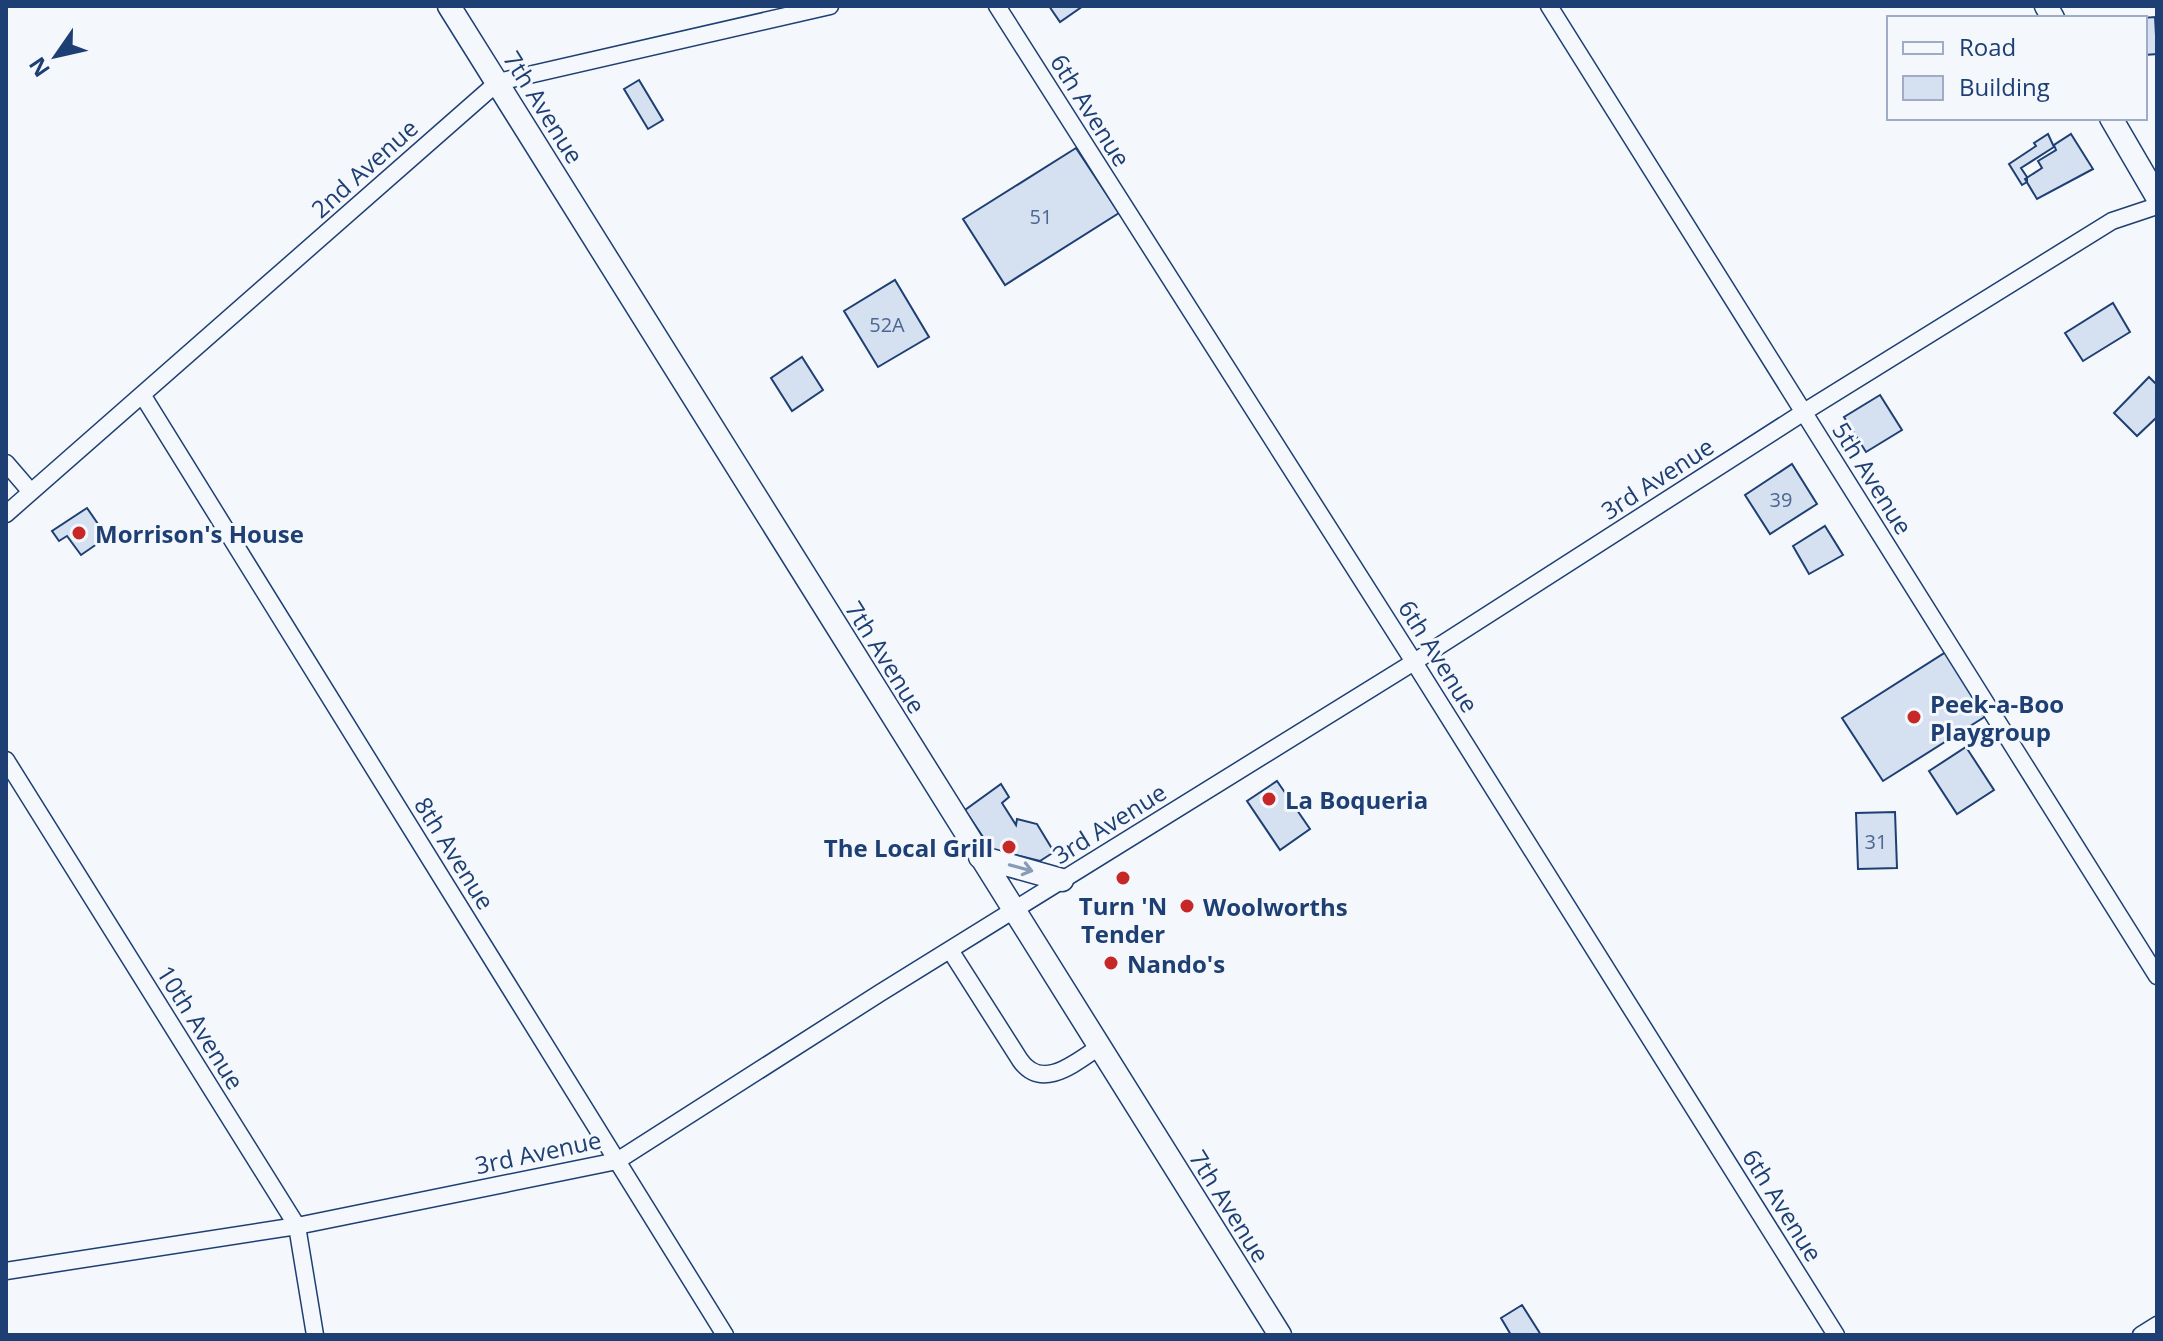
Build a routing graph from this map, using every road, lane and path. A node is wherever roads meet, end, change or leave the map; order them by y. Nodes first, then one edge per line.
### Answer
1 (449, 6) edge
2 (830, 6) edge
3 (997, 6) edge
4 (1549, 6) edge
5 (498, 82) junction
6 (2112, 120) edge
7 (2157, 197) edge
8 (2157, 206) edge
9 (143, 396) junction
10 (1804, 412) junction
11 (6, 463) edge
12 (31, 492) junction
13 (6, 514) edge
14 (1414, 662) junction
15 (6, 760) edge
16 (980, 857) junction
17 (1062, 880) junction
18 (1013, 910) junction
19 (950, 950) junction
20 (2157, 976) edge
21 (1099, 1047) junction
22 (617, 1161) junction
23 (297, 1226) junction
24 (6, 1271) edge
25 (2157, 1325) edge
26 (315, 1335) edge
27 (725, 1335) edge
28 (1280, 1335) edge
29 (1836, 1335) edge
30 (2141, 1335) edge

1 - 5 main road, 7th Avenue
2 - 5 street, 2nd Avenue
3 - 14 street, 6th Avenue
4 - 10 street, 5th Avenue
5 - 9 street, 2nd Avenue
5 - 16 main road, 7th Avenue
6 - 7 main road
8 - 10 street, 3rd Avenue
9 - 12 street, 2nd Avenue
9 - 22 street, 8th Avenue
10 - 14 street, 3rd Avenue
10 - 20 street, 5th Avenue
11 - 12 street
12 - 13 street, 2nd Avenue
14 - 17 street, 3rd Avenue
14 - 29 street, 6th Avenue
15 - 23 street, 10th Avenue
16 -> 17 main road
16 - 18 main road, 7th Avenue
17 - 18 street, 3rd Avenue
18 - 19 street, 3rd Avenue
18 - 21 main road, 7th Avenue
19 - 21 street
19 - 22 street, 3rd Avenue
21 - 28 main road, 7th Avenue
22 - 23 street, 3rd Avenue
22 - 27 street, 8th Avenue
23 - 24 street, 3rd Avenue
23 - 26 street, 10th Avenue
25 - 30 street

